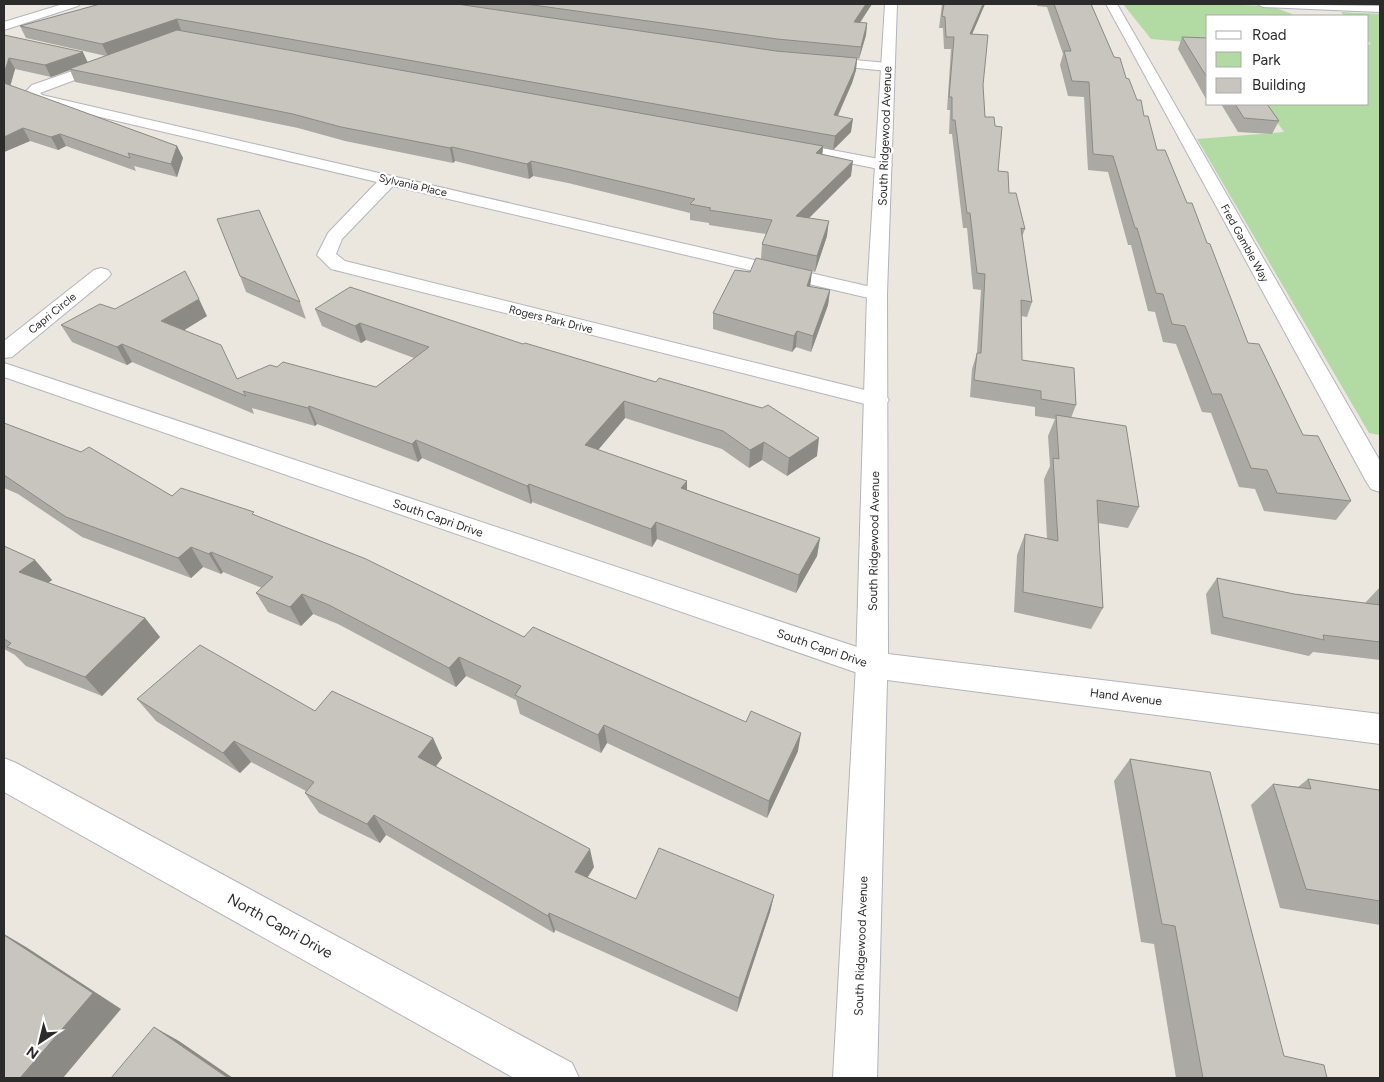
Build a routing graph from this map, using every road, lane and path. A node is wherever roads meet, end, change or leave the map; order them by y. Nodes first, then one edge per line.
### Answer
1 (74, 4) edge
2 (891, 4) edge
3 (1111, 4) edge
4 (1263, 4) edge
5 (1380, 9) edge
6 (4, 26) edge
7 (90, 58) edge
8 (804, 60) edge
9 (888, 67) junction
10 (767, 143) edge
11 (884, 165) junction
12 (390, 180) junction
13 (101, 274) dead end
14 (878, 294) junction
15 (4, 352) edge
16 (4, 370) edge
17 (877, 400) junction
18 (1380, 483) edge
19 (872, 665) junction
20 (1380, 729) edge
21 (4, 774) edge
22 (557, 1078) edge
23 (856, 1078) edge

1 - 6 street
2 - 9 street, South Ridgewood Avenue
3 - 18 street, Fred Gamble Way
4 - 5 street
7 - 12 street, Sylvania Place
8 - 9 street
9 - 11 street, South Ridgewood Avenue
10 - 11 street
11 - 14 street, South Ridgewood Avenue
12 - 14 street, Sylvania Place
12 - 17 street, Rogers Park Drive
13 - 15 street, Capri Circle
14 - 17 street, South Ridgewood Avenue
16 - 19 street, South Capri Drive
17 - 19 street, South Ridgewood Avenue
19 - 20 street, Hand Avenue
19 - 23 street, South Ridgewood Avenue
21 - 22 street, North Capri Drive

